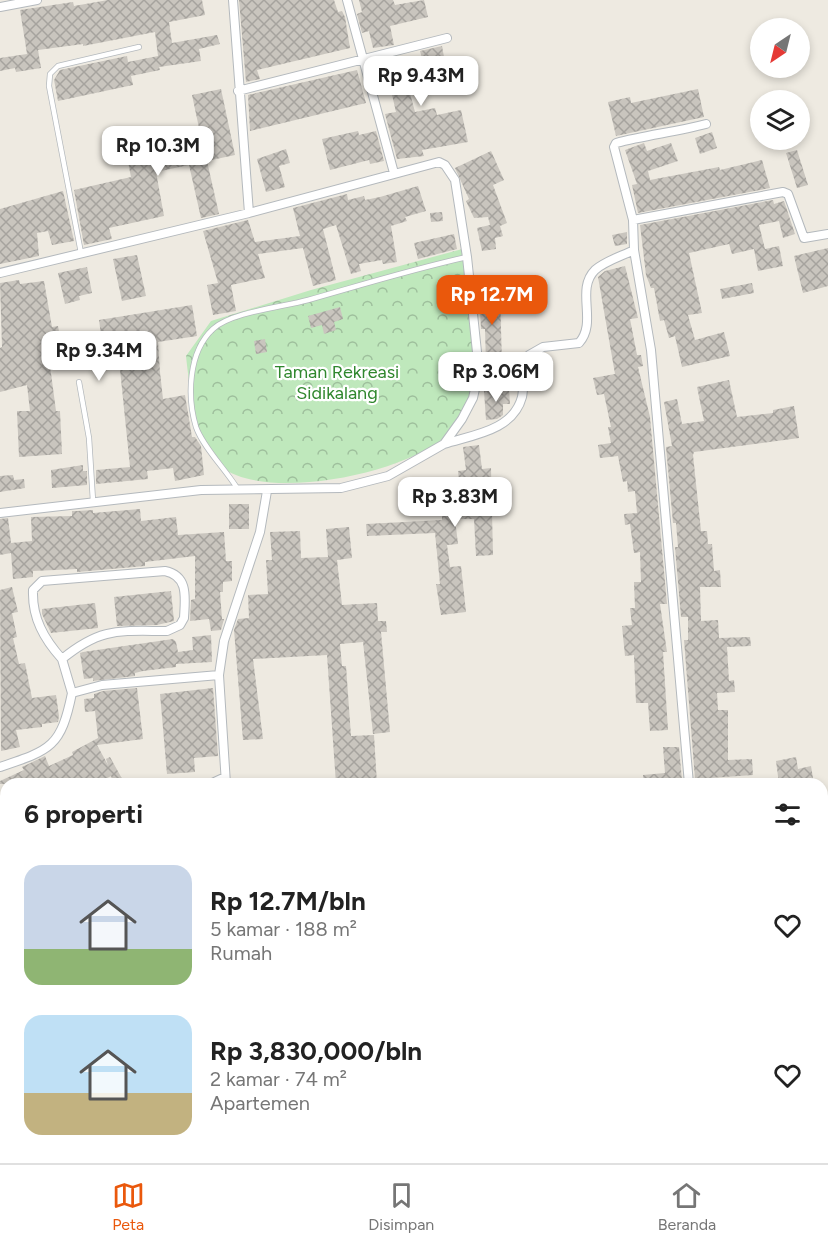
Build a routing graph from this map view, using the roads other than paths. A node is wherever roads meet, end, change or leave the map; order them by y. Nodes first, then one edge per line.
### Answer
1 (37, 0) edge
2 (233, 0) edge
3 (347, 0) edge
4 (0, 7) edge
5 (447, 38) dead end
6 (139, 47) dead end
7 (362, 59) junction
8 (238, 92) junction
9 (706, 124) dead end
10 (394, 173) junction
11 (249, 213) junction
12 (633, 220) junction
13 (828, 234) edge
14 (634, 250) junction
15 (81, 253) junction
16 (467, 257) junction
17 (0, 273) edge
18 (79, 382) dead end
19 (444, 444) junction
20 (237, 488) junction
21 (267, 490) junction
22 (93, 501) junction
23 (0, 513) edge
24 (62, 659) junction
25 (219, 675) junction
26 (72, 693) junction
27 (0, 766) edge
28 (226, 778) edge
29 (688, 778) edge

1 - 4 street
2 - 8 street
3 - 7 street
5 - 7 street
6 - 15 lane
7 - 8 street
7 - 10 street
8 - 11 street
9 - 12 street
10 - 11 street
10 - 16 street
11 - 15 street
12 - 13 street
12 - 14 street
14 - 19 street
14 - 29 street
15 - 17 street
16 - 19 street
16 - 20 lane
18 - 22 lane
19 - 21 street
20 - 21 street
20 - 22 street
21 - 25 street
22 - 23 street
24 - 24 street
24 - 26 street
25 - 26 street
25 - 28 street
26 - 27 street

